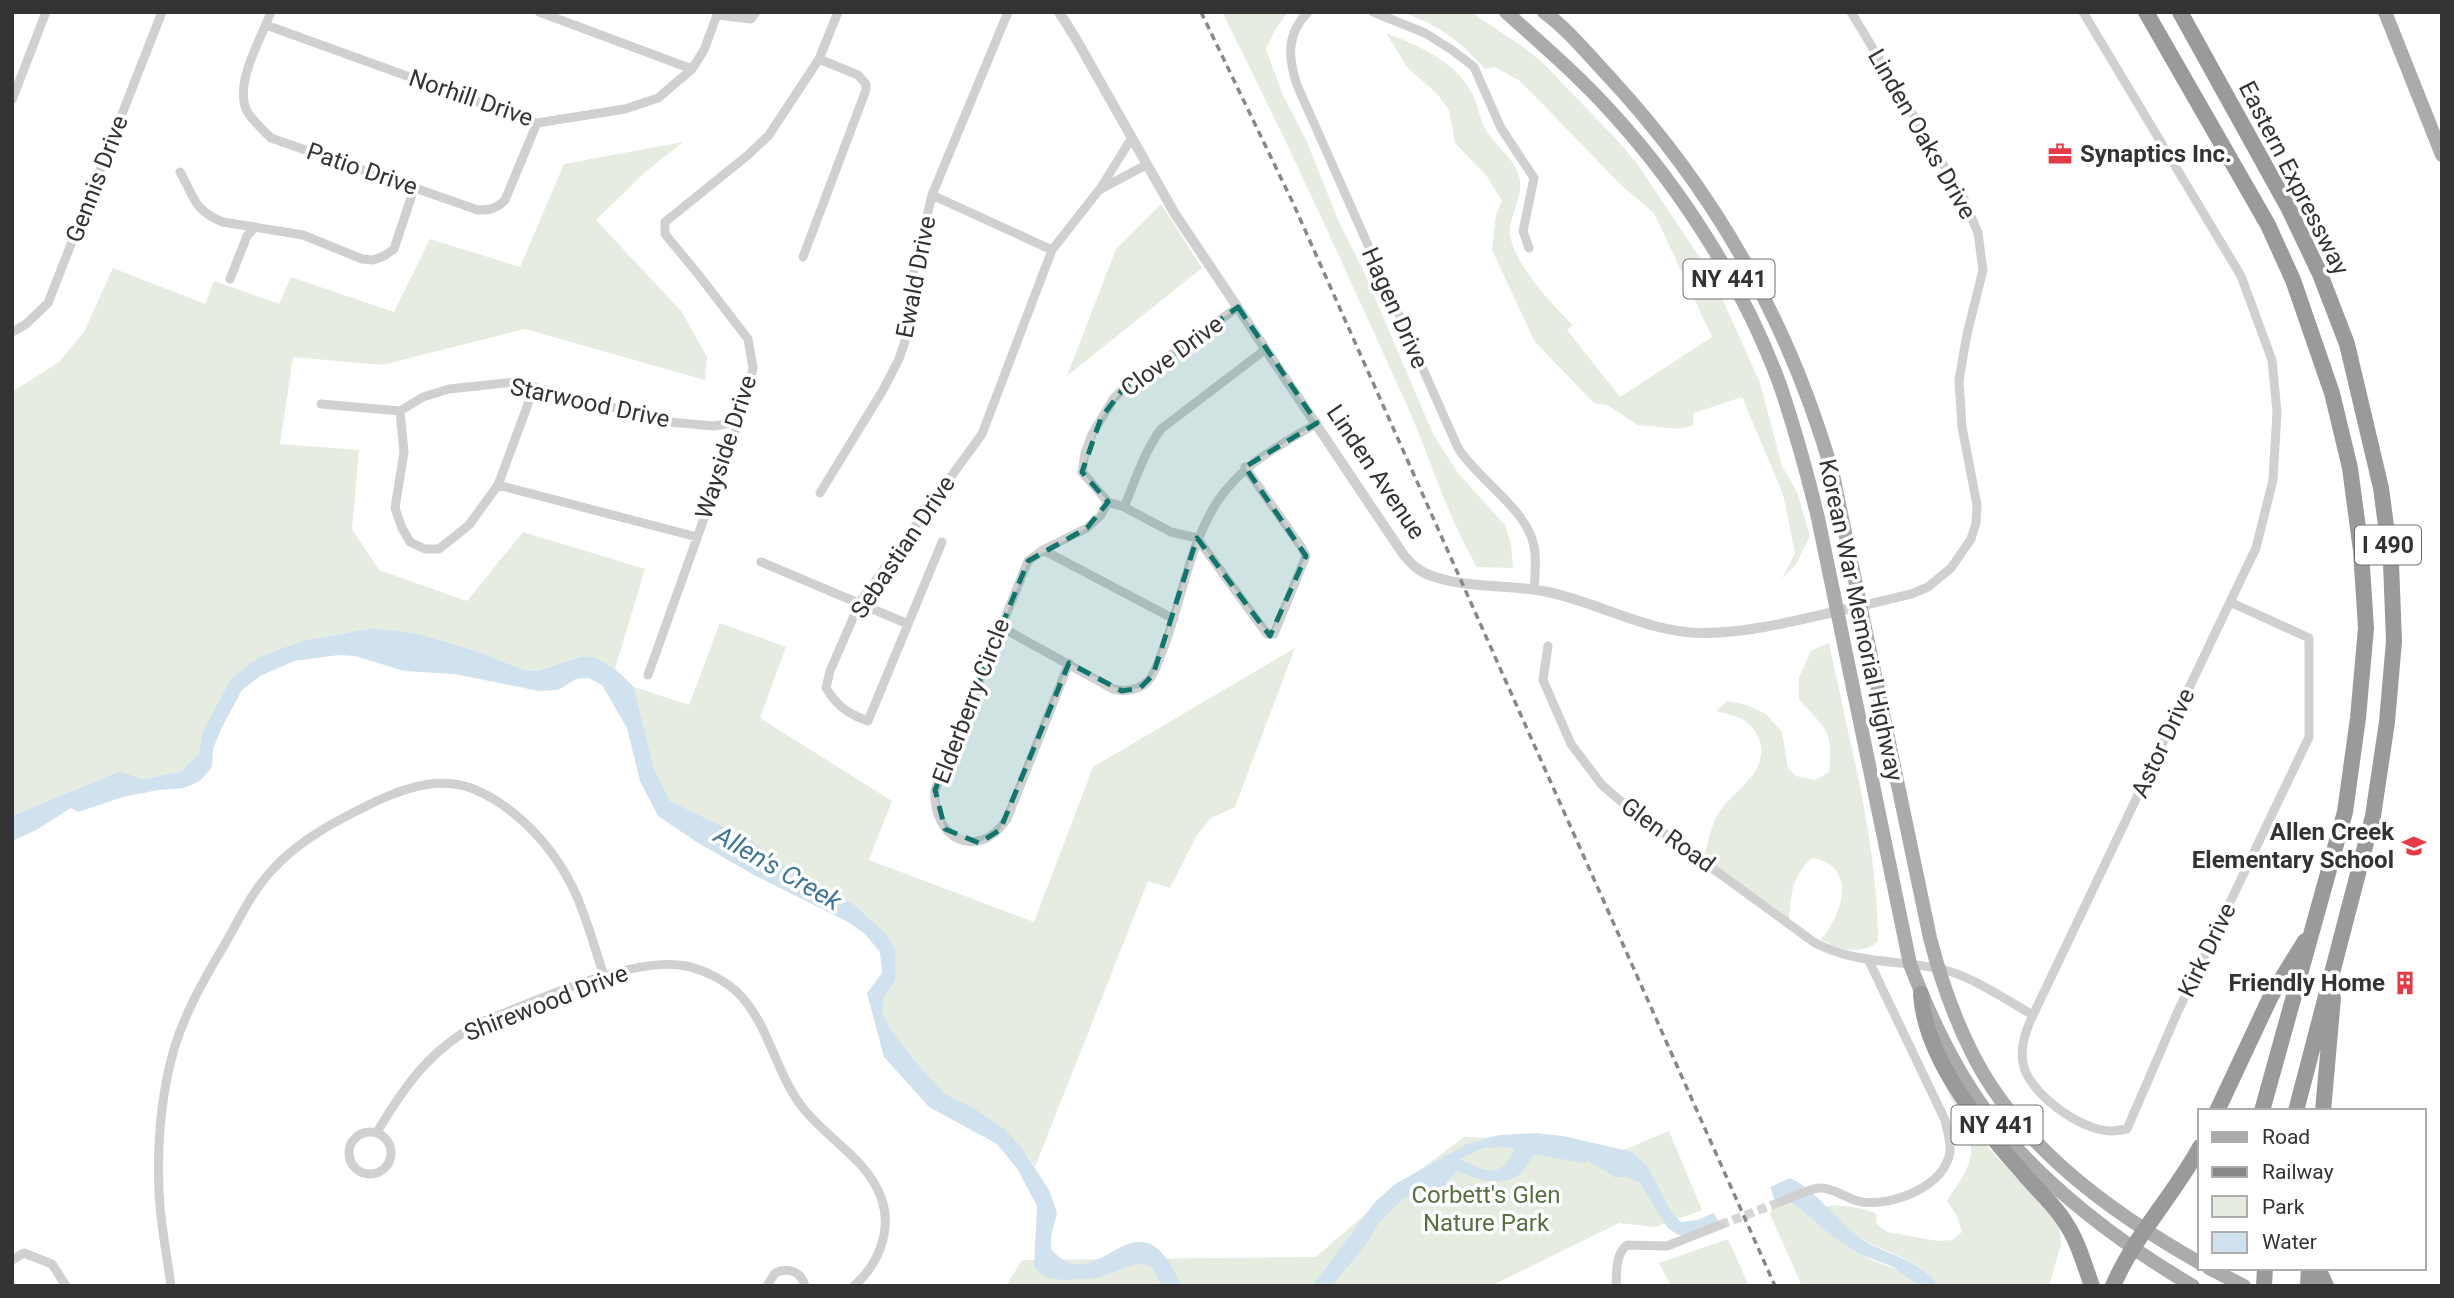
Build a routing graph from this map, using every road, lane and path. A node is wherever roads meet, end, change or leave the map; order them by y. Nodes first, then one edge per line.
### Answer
1 (46, 12) edge
2 (162, 12) edge
3 (271, 12) edge
4 (539, 12) edge
5 (755, 12) edge
6 (838, 12) edge
7 (1008, 12) edge
8 (1059, 12) edge
9 (1308, 12) edge
10 (1373, 12) edge
11 (1506, 12) edge
12 (1544, 12) edge
13 (1851, 12) edge
14 (2084, 12) edge
15 (2146, 12) edge
16 (2180, 12) edge
17 (2385, 12) edge
18 (718, 14) edge
19 (266, 25) junction
20 (819, 59) junction
21 (692, 69) junction
22 (12, 100) edge
23 (537, 124) junction
24 (1131, 139) junction
25 (2442, 155) edge
26 (1146, 165) junction
27 (180, 172) dead end
28 (415, 186) junction
29 (1099, 190) junction
30 (932, 195) junction
31 (255, 227) junction
32 (1529, 248) dead end
33 (1052, 250) junction
34 (803, 257) dead end
35 (230, 279) dead end
36 (1238, 307) junction
37 (12, 332) edge
38 (1266, 349) junction
39 (534, 388) junction
40 (321, 404) dead end
41 (400, 411) junction
42 (738, 422) junction
43 (1317, 423) junction
44 (1245, 467) junction
45 (498, 485) junction
46 (820, 493) dead end
47 (1108, 502) junction
48 (1124, 507) junction
49 (697, 537) junction
50 (1197, 538) junction
51 (942, 542) dead end
52 (1043, 550) junction
53 (761, 562) dead end
54 (1534, 589) junction
55 (860, 602) junction
56 (2230, 602) junction
57 (1861, 606) junction
58 (1838, 611) junction
59 (1174, 619) junction
60 (908, 624) junction
61 (1001, 627) junction
62 (1548, 646) dead end
63 (1069, 663) junction
64 (648, 675) dead end
65 (2314, 927) junction
66 (2338, 948) junction
67 (1869, 961) junction
68 (1910, 964) junction
69 (1939, 969) junction
70 (604, 976) junction
71 (1922, 994) junction
72 (2033, 1015) junction
73 (2218, 1109) edge
74 (2263, 1109) edge
75 (2297, 1109) edge
76 (2323, 1109) edge
77 (377, 1132) junction
78 (2198, 1151) edge
79 (1783, 1201) tunnel mouth
80 (1720, 1225) tunnel mouth
81 (2146, 1231) junction
82 (2133, 1249) junction
83 (12, 1260) edge
84 (2198, 1262) edge
85 (2213, 1270) edge
86 (2319, 1270) edge
87 (66, 1286) edge
88 (170, 1286) edge
89 (767, 1286) edge
90 (806, 1286) edge
91 (854, 1286) edge
92 (1616, 1286) edge
93 (2092, 1286) edge
94 (2113, 1286) edge
95 (2193, 1286) edge
96 (2244, 1286) edge
97 (2326, 1286) edge

1 - 22 street
2 - 37 street, Gennis Drive
3 - 19 street, Patio Drive
4 - 21 street
5 - 18 street
6 - 20 street, Wayside Drive
7 - 30 street, Ewald Drive
8 - 24 street, Linden Avenue
9 - 54 street, Hagen Drive
10 - 32 street
11 - 58 main road, Korean War Memorial Highway / NY 441
12 - 57 main road, Korean War Memorial Highway / NY 441
13 - 57 street, Linden Oaks Drive
14 - 56 street, Astor Drive
15 - 65 highway, Eastern Expressway / I 490
16 - 66 highway, Eastern Expressway / I 490
17 - 25 main road
18 - 21 street, Norhill Drive
19 - 23 street, Norhill Drive
19 - 28 street, Patio Drive
20 - 34 street
20 - 42 street, Wayside Drive
21 - 23 street, Norhill Drive
23 - 28 street, Patio Drive
24 - 26 street, Linden Avenue
24 - 29 street, Sebastian Drive
26 - 29 street, Sebastian Drive
26 - 36 street, Linden Avenue
27 - 31 street
28 - 31 street
29 - 33 street, Sebastian Drive
30 - 33 street
30 - 46 street, Ewald Drive
31 - 35 street
33 - 55 street, Sebastian Drive
36 - 38 street, Linden Avenue
36 - 47 street, Clove Drive
38 - 43 street, Linden Avenue
38 - 48 street
39 - 41 street, Starwood Drive
39 - 42 street, Starwood Drive
39 - 45 street
40 - 41 street
41 - 45 street
42 - 49 street, Wayside Drive
43 - 44 street
43 - 54 street, Linden Avenue
44 - 50 street
44 - 50 street
45 - 49 street
47 - 48 street
47 - 52 street, Elderberry Circle
48 - 50 street
49 - 64 street, Wayside Drive
50 - 59 street
51 - 60 street, Sebastian Drive
52 - 59 street
52 - 61 street, Elderberry Circle
53 - 55 street
54 - 58 street, Linden Avenue
55 - 60 street
55 - 60 street, Sebastian Drive
56 - 72 street, Astor Drive
56 - 72 street, Kirk Drive
57 - 58 street, Linden Avenue
57 - 69 main road, Korean War Memorial Highway / NY 441
58 - 68 main road, Korean War Memorial Highway / NY 441
59 - 63 street
61 - 63 street
61 - 63 street, Elderberry Circle
62 - 67 street, Glen Road
65 - 73 highway
65 - 74 highway, Eastern Expressway / I 490
66 - 75 highway, Eastern Expressway / I 490
66 - 76 highway
67 - 68 street, Glen Road
67 - 79 street
68 - 69 street, Glen Road
68 - 71 main road, Korean War Memorial Highway / NY 441
69 - 72 street
69 - 81 main road, Korean War Memorial Highway / NY 441
70 - 77 street, Shirewood Drive
70 - 88 street
70 - 91 street, Shirewood Drive
71 - 82 main road, Korean War Memorial Highway / NY 441
71 - 93 highway
77 - 77 street, Shirewood Drive
78 - 81 highway
80 - 92 street
81 - 82 highway
81 - 84 main road, NY 441
82 - 94 highway
82 - 95 main road, NY 441
83 - 87 street
85 - 96 main road, bridge
86 - 97 highway
89 - 90 street

